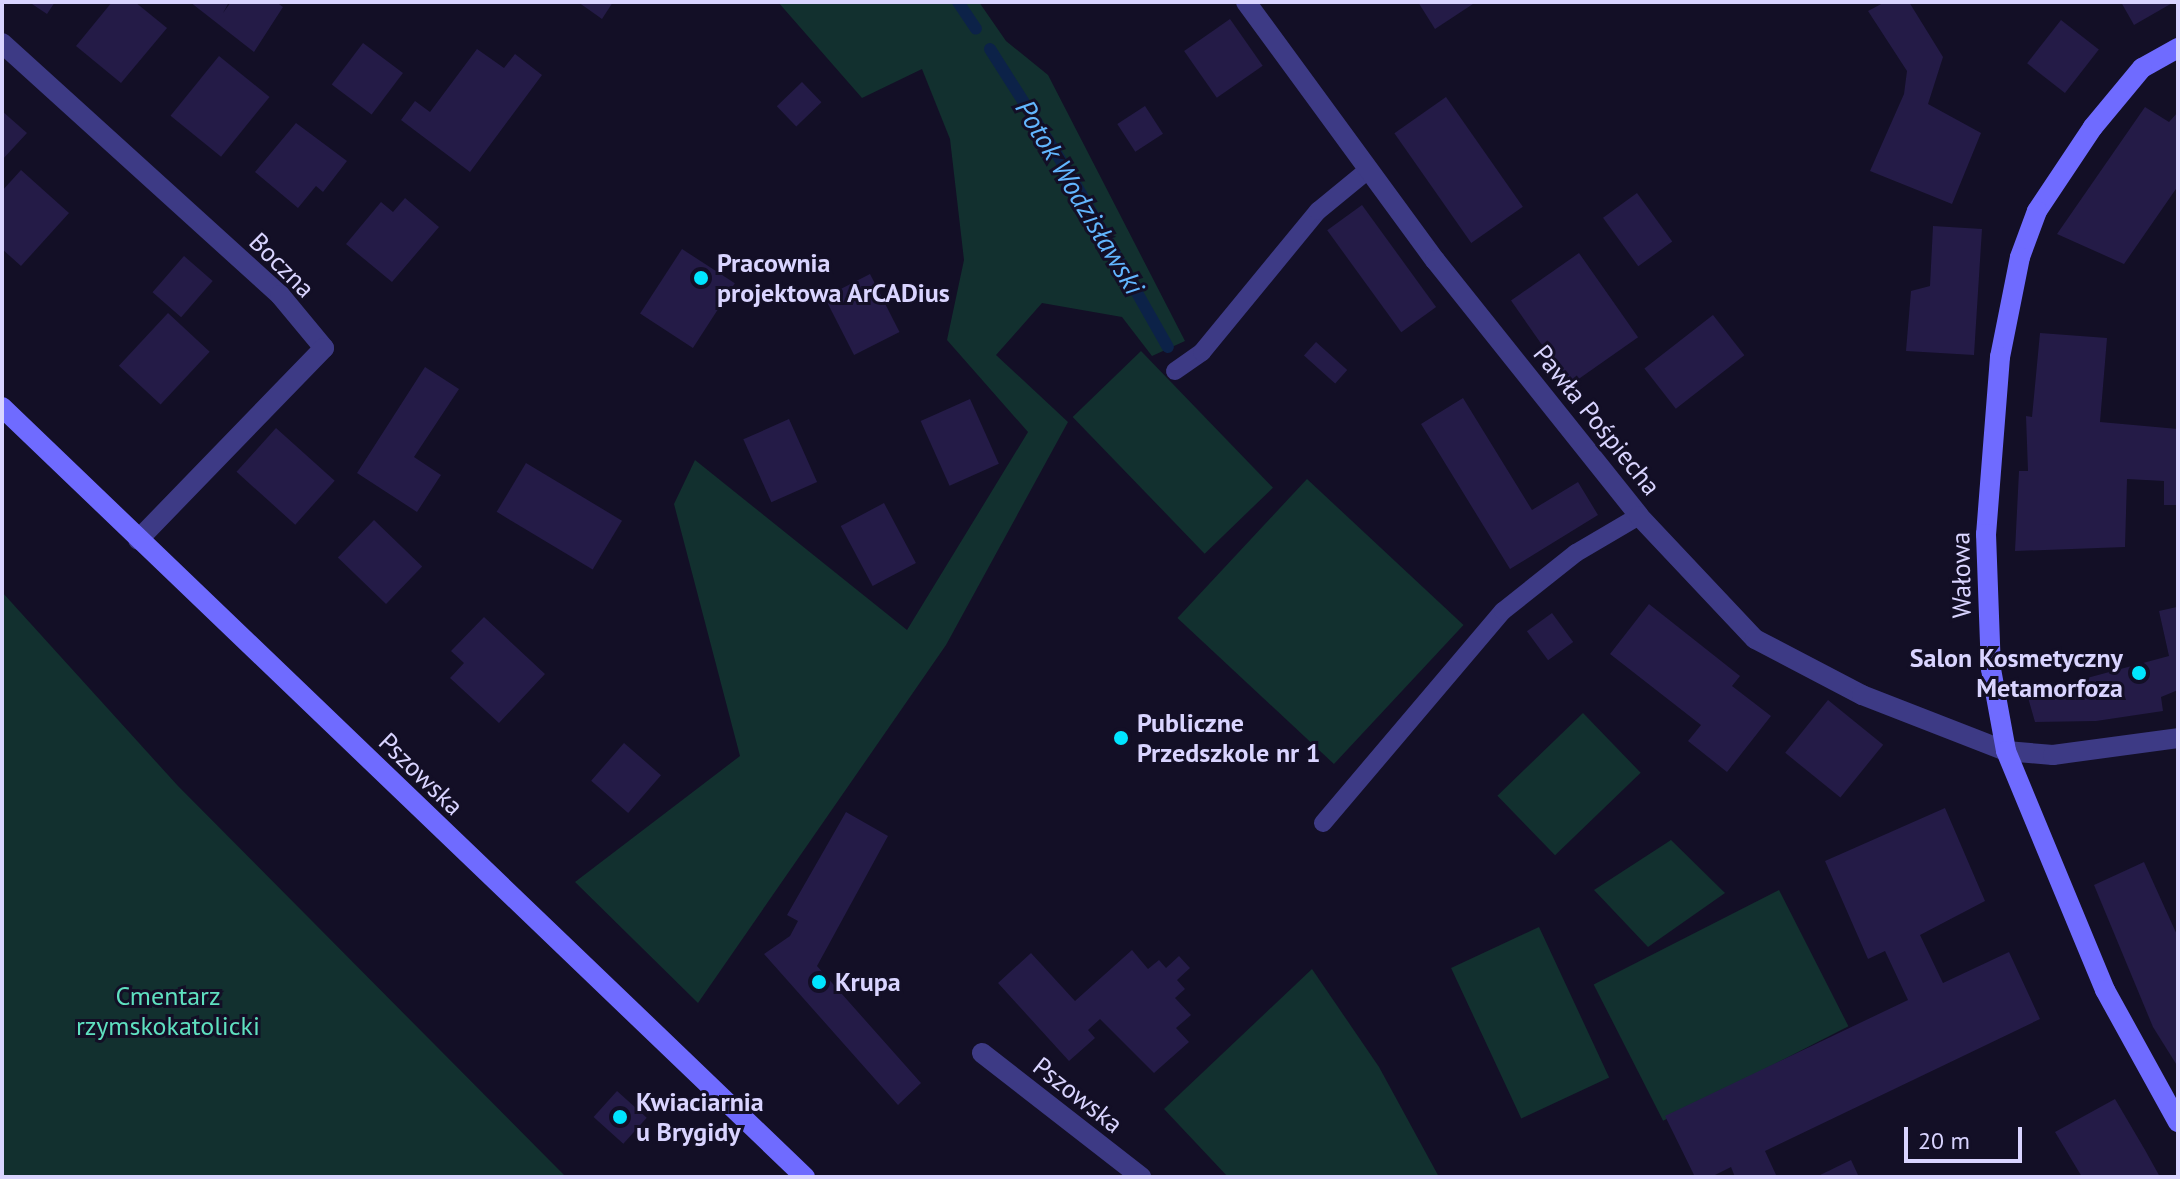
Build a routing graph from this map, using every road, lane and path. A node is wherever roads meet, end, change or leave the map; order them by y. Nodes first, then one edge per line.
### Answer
1 (1246, 2) edge
2 (2, 43) edge
3 (2178, 48) edge
4 (1368, 170) junction
5 (1175, 371) dead end
6 (2, 407) edge
7 (1639, 516) junction
8 (138, 540) junction
9 (2178, 738) edge
10 (2006, 751) junction
11 (1323, 823) dead end
12 (982, 1053) dead end
13 (2178, 1122) edge
14 (805, 1177) edge
15 (1141, 1177) edge

1 - 4 street, Pawła Pośpiecha
2 - 8 street, Boczna
3 - 10 street, Wałowa
4 - 5 lane
4 - 7 street, Pawła Pośpiecha
6 - 8 street, Pszowska
7 - 10 street, Pawła Pośpiecha
7 - 11 lane
8 - 14 street, Pszowska
9 - 10 street, Pawła Pośpiecha
10 - 13 street, Wałowa
12 - 15 street, Pszowska

